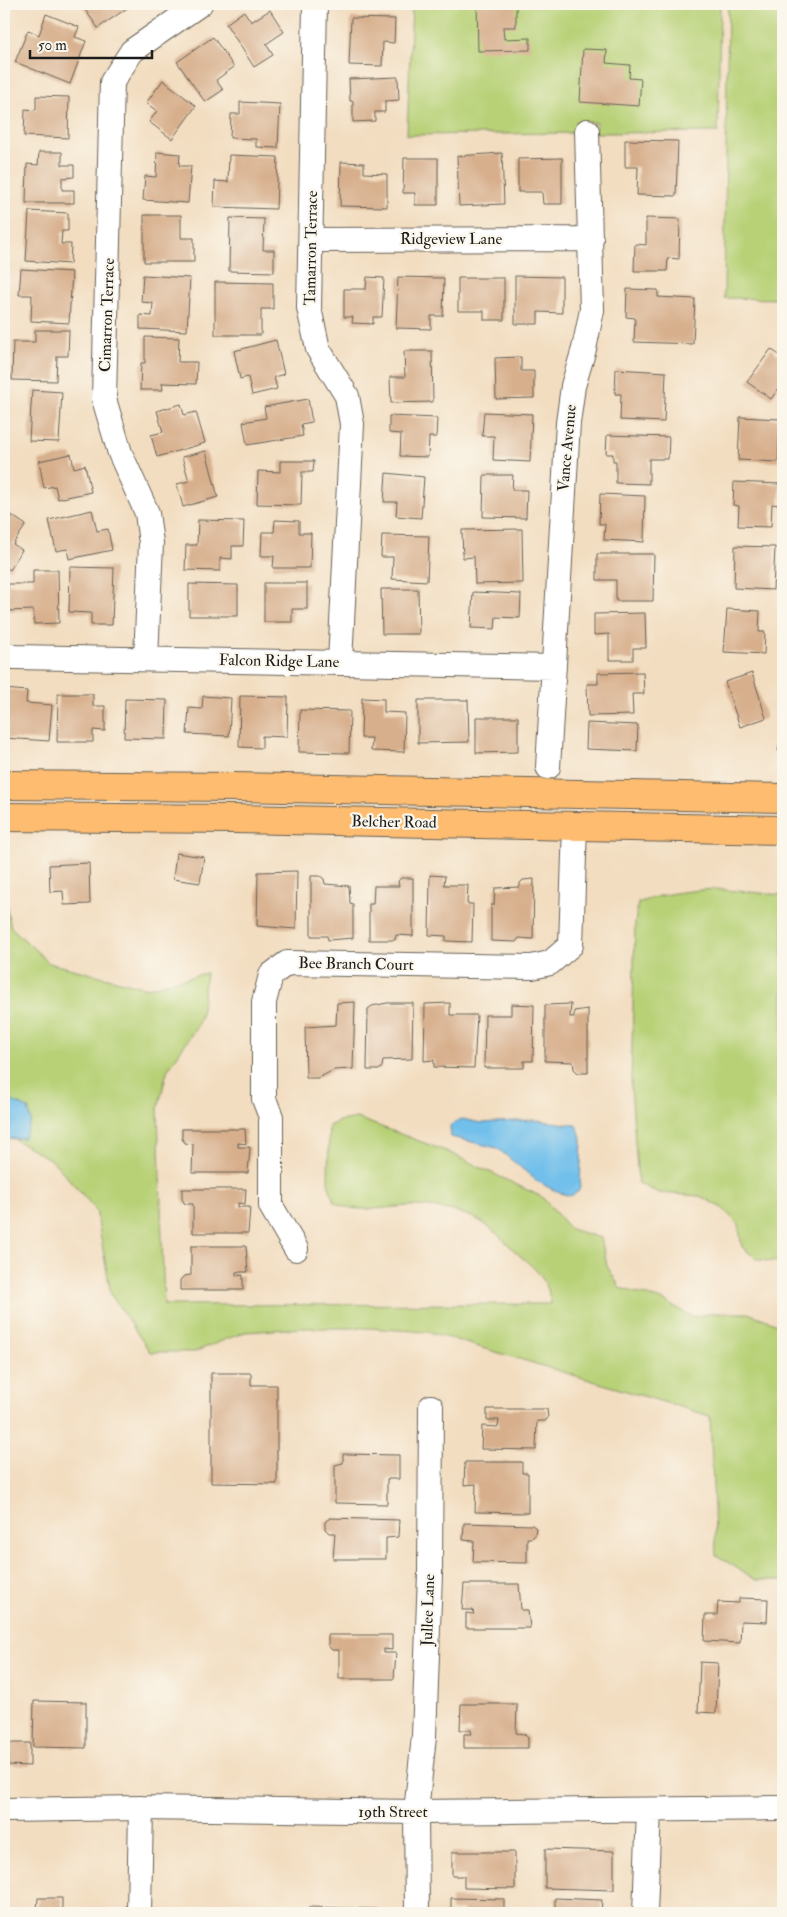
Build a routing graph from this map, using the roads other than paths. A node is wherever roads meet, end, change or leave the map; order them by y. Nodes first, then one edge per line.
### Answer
1 (200, 4) edge
2 (314, 4) edge
3 (587, 131) dead end
4 (591, 239) junction
5 (311, 240) junction
6 (4, 654) edge
7 (146, 659) junction
8 (340, 662) junction
9 (554, 666) junction
10 (548, 767) dead end
11 (4, 785) edge
12 (783, 798) edge
13 (4, 817) edge
14 (575, 826) junction
15 (783, 830) edge
16 (296, 1249) dead end
17 (432, 1407) dead end
18 (141, 1808) junction
19 (783, 1808) edge
20 (4, 1810) edge
21 (649, 1810) junction
22 (416, 1812) junction
23 (139, 1913) edge
24 (417, 1913) edge
25 (646, 1913) edge

1 - 7 street, Cimarron Terrace
2 - 5 street, Tamarron Terrace
3 - 4 street, Vance Avenue
4 - 5 street, Ridgeview Lane
4 - 9 street, Vance Avenue
5 - 8 street, Tamarron Terrace
6 - 7 street, Falcon Ridge Lane
7 - 8 street, Falcon Ridge Lane
8 - 9 street, Falcon Ridge Lane
9 - 10 street, Vance Avenue
11 - 12 main road, Belcher Road
13 - 14 main road, Belcher Road
14 - 15 main road, Belcher Road
14 - 16 street, Bee Branch Court
17 - 22 street, Jullee Lane
18 - 20 street, 19th Street
18 - 22 street, 19th Street
18 - 23 street
19 - 21 street, 19th Street
21 - 22 street, 19th Street
21 - 25 street
22 - 24 street, Jullee Lane

